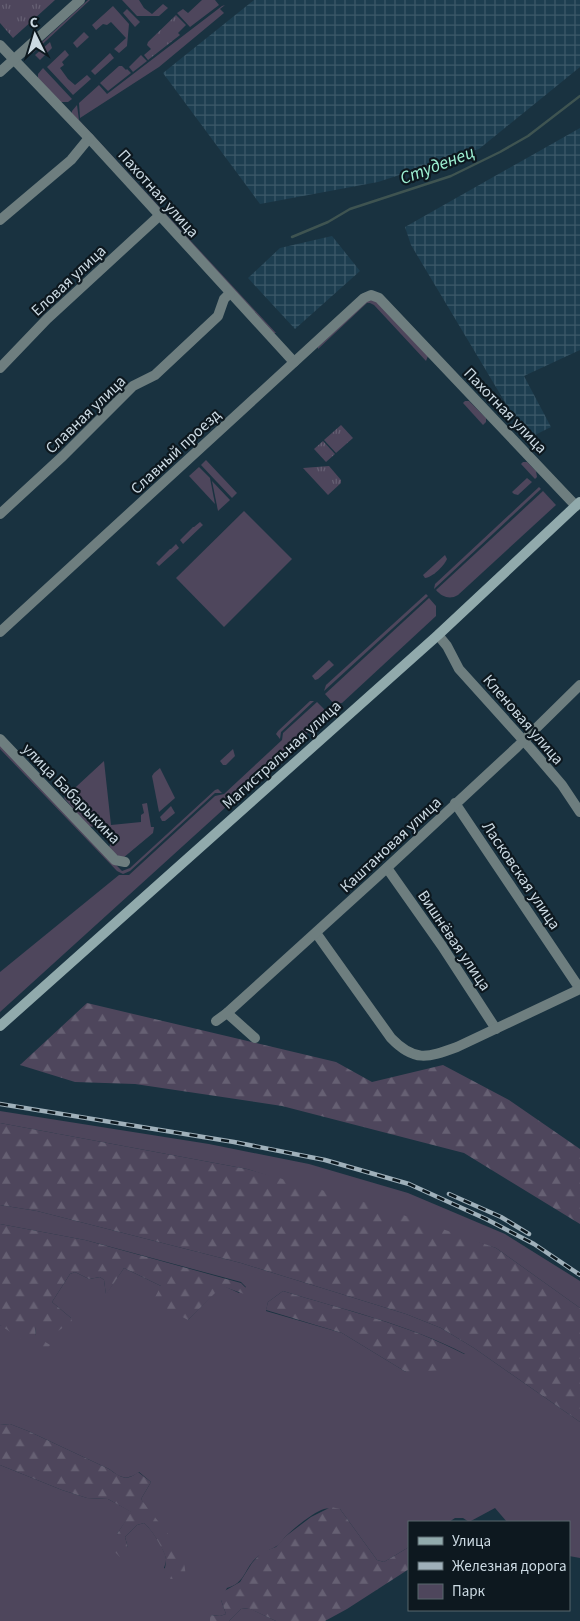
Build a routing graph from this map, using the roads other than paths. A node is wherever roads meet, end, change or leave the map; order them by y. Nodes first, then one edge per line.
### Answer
1 (80, 0) edge
2 (0, 45) edge
3 (14, 61) junction
4 (0, 72) edge
5 (89, 138) junction
6 (159, 216) junction
7 (0, 220) edge
8 (230, 293) junction
9 (371, 295) joint
10 (294, 362) junction
11 (0, 368) edge
12 (578, 504) edge
13 (0, 514) edge
14 (0, 632) edge
15 (438, 634) junction
16 (580, 685) edge
17 (0, 739) edge
18 (524, 740) junction
19 (455, 803) junction
20 (580, 812) edge
21 (125, 862) dead end
22 (387, 868) junction
23 (316, 933) junction
24 (580, 989) edge
25 (228, 1013) junction
26 (216, 1021) dead end
27 (0, 1026) edge
28 (496, 1028) junction
29 (255, 1038) dead end

1 - 3 street
2 - 3 street, Пахотная улица
3 - 4 street
3 - 5 street, Пахотная улица
5 - 6 street, Пахотная улица
5 - 7 street
6 - 8 street, Пахотная улица
6 - 11 street, Еловая улица
8 - 10 street, Пахотная улица
8 - 13 street, Славная улица
9 - 10 street, Славный проезд
9 - 12 street, Пахотная улица
10 - 14 street, Славный проезд
12 - 15 main road, Магистральная улица
15 - 18 street, Кленовая улица
15 - 27 main road, Магистральная улица
16 - 18 street, Каштановая улица
17 - 21 street, улица Бабарыкина
18 - 19 street, Каштановая улица
18 - 20 street, Кленовая улица
19 - 22 street, Каштановая улица
19 - 24 street, Ласковская улица
22 - 23 street, Каштановая улица
22 - 28 street, Вишнёвая улица
23 - 25 street, Каштановая улица
23 - 28 street
24 - 28 street
25 - 26 street, Каштановая улица
25 - 29 street

